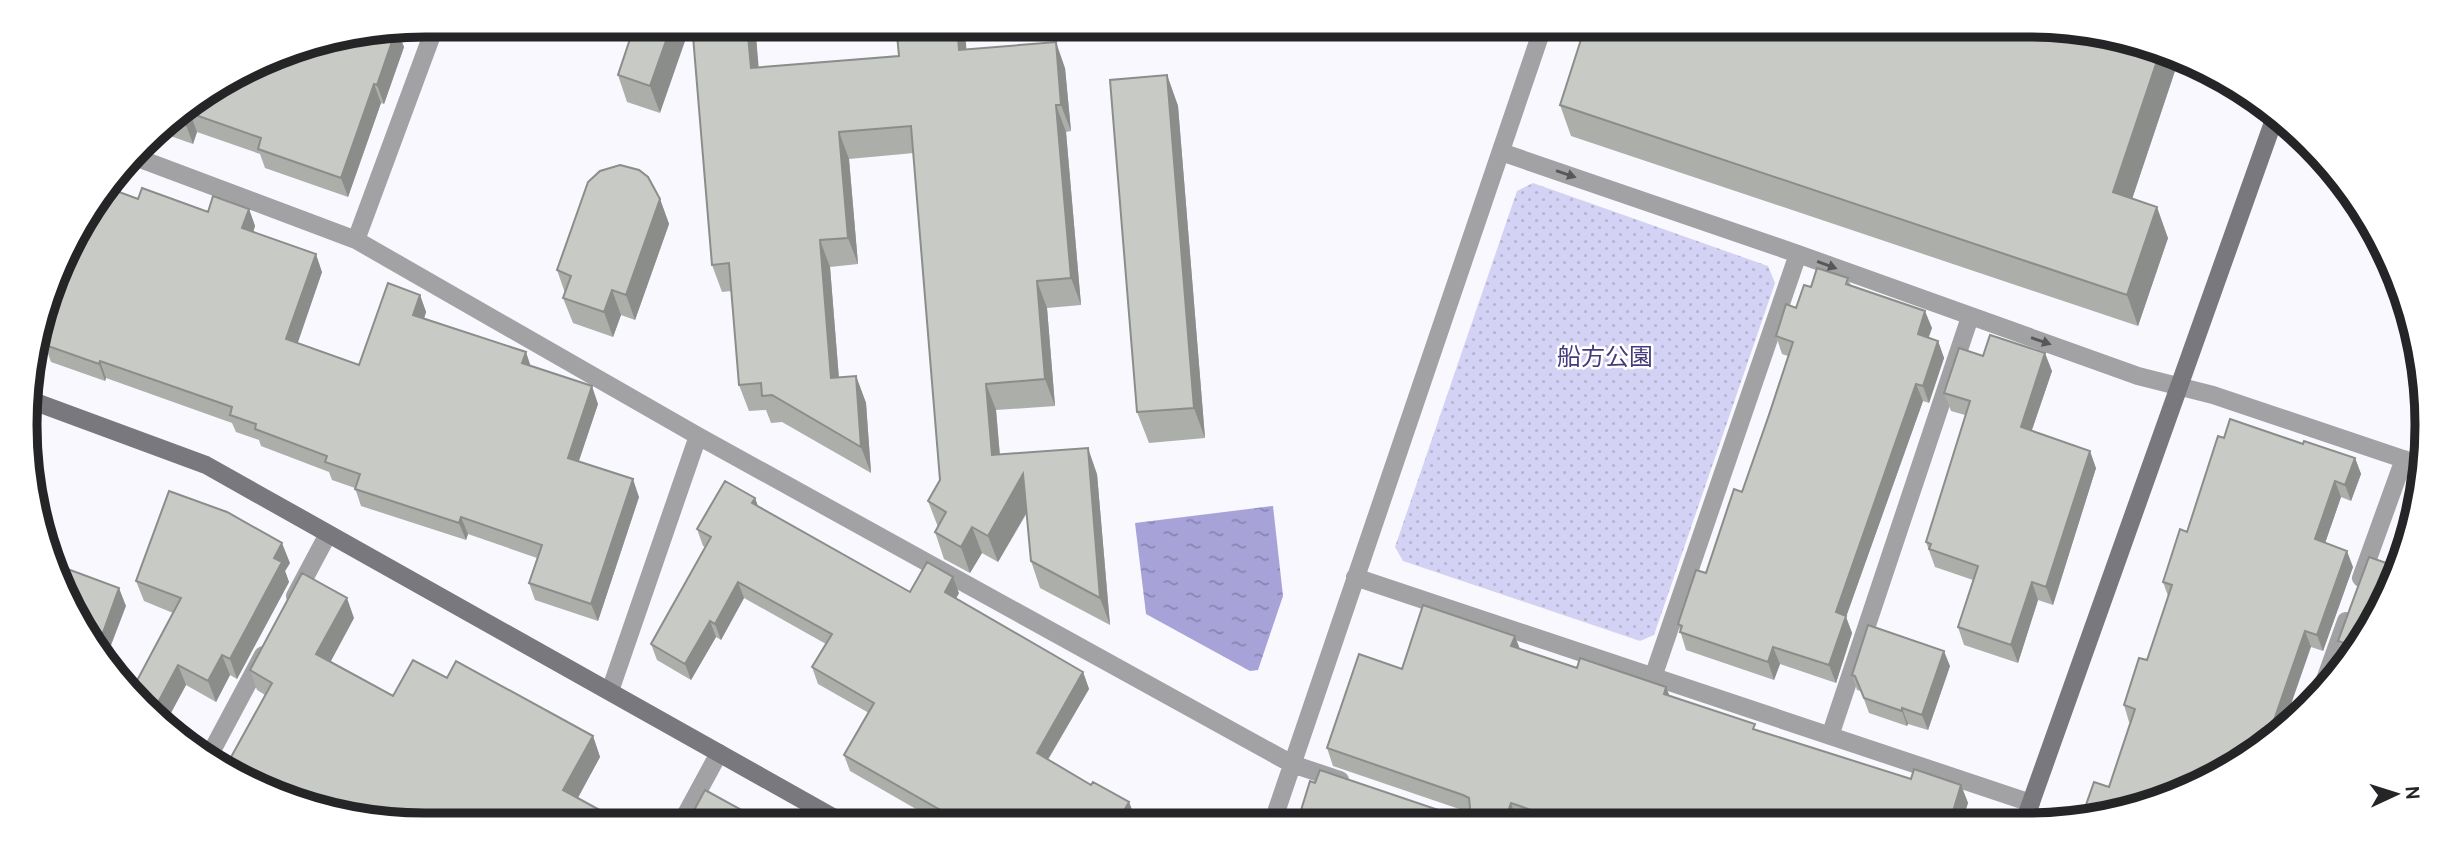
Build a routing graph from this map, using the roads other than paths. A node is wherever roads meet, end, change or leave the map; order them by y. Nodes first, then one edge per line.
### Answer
1 (431, 37) edge
2 (1540, 37) edge
3 (2272, 124) edge
4 (1501, 152) junction
5 (142, 159) edge
6 (356, 240) junction
7 (1798, 254) junction
8 (1970, 317) junction
9 (2179, 387) junction
10 (38, 403) edge
11 (698, 436) junction
12 (2411, 462) edge
13 (328, 534) junction
14 (1355, 577) junction
15 (290, 606) edge
16 (271, 641) edge
17 (2330, 667) edge
18 (1653, 677) junction
19 (610, 691) junction
20 (1830, 736) junction
21 (212, 750) edge
22 (719, 753) junction
23 (1292, 764) junction
24 (1354, 785) edge
25 (2031, 803) junction
26 (686, 813) edge
27 (825, 813) edge
28 (1276, 813) edge
29 (2027, 813) edge

1 - 6 street
2 - 4 street
3 - 9 street
4 -> 7 street
4 - 14 street
5 - 6 street
6 - 11 street
7 -> 8 street
7 - 18 street
8 -> 9 street
8 - 20 street
9 - 12 street
9 - 25 street
10 - 13 street
11 - 19 street
11 - 23 street
12 - 17 street
13 - 15 street
13 - 19 street
14 - 18 street
14 - 23 street
16 - 21 street
18 - 20 street
19 - 22 street
20 - 25 street
22 - 26 street
22 - 27 street
23 - 24 street
23 - 28 street
25 - 29 street

